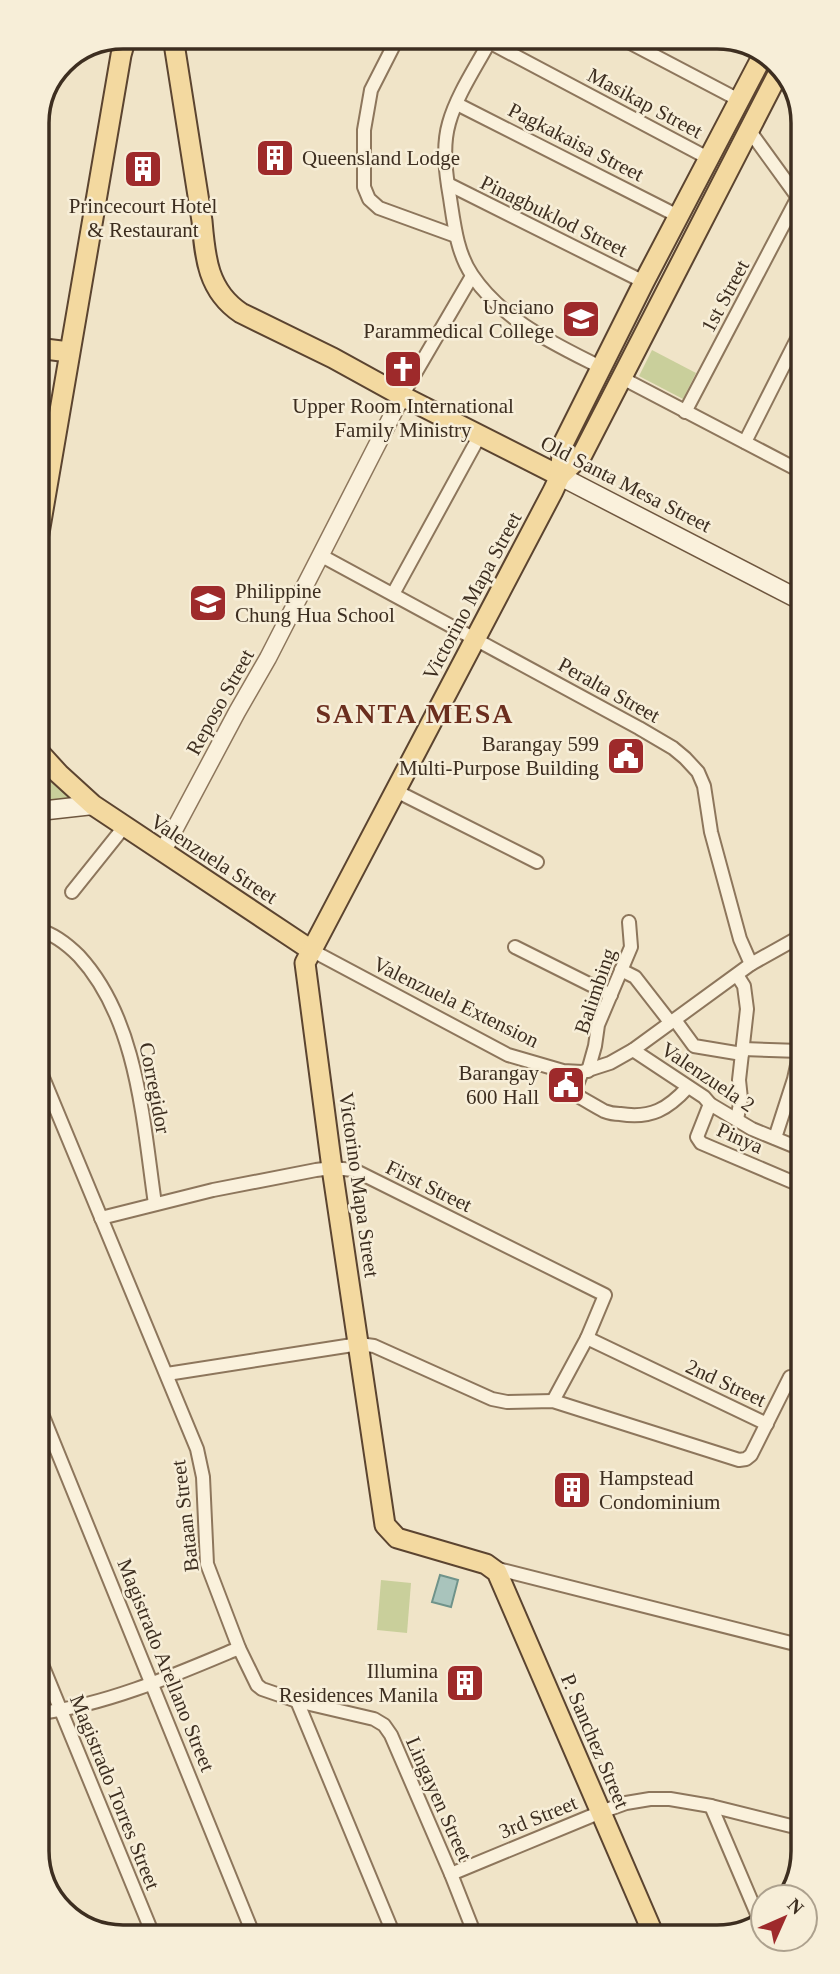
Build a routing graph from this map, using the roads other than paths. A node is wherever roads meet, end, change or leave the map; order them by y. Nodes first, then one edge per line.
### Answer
1 (124, 49) edge
2 (175, 49) edge
3 (392, 49) edge
4 (486, 49) edge
5 (508, 49) edge
6 (642, 49) edge
7 (759, 62) edge
8 (776, 78) edge
9 (739, 100) junction
10 (457, 104) junction
11 (749, 130) junction
12 (708, 158) junction
13 (448, 184) junction
14 (791, 187) edge
15 (791, 213) edge
16 (678, 216) junction
17 (456, 236) junction
18 (472, 276) junction
19 (644, 282) junction
20 (791, 351) edge
21 (49, 352) edge
22 (69, 358) junction
23 (49, 359) edge
24 (602, 368) junction
25 (622, 379) junction
26 (402, 396) junction
27 (685, 412) junction
28 (480, 435) junction
29 (745, 442) junction
30 (791, 466) edge
31 (49, 475) edge
32 (560, 476) junction
33 (320, 555) junction
34 (393, 594) junction
35 (791, 595) edge
36 (475, 638) junction
37 (49, 763) edge
38 (396, 791) junction
39 (93, 805) junction
40 (49, 810) edge
41 (124, 827) junction
42 (163, 852) junction
43 (537, 862) dead end
44 (72, 892) dead end
45 (629, 922) dead end
46 (49, 934) edge
47 (791, 942) edge
48 (515, 947) dead end
49 (311, 950) junction
50 (751, 964) junction
51 (621, 971) junction
52 (737, 975) junction
53 (611, 995) junction
54 (672, 1021) junction
55 (633, 1049) junction
56 (791, 1050) edge
57 (742, 1052) junction
58 (585, 1071) junction
59 (688, 1087) junction
60 (791, 1088) edge
61 (49, 1092) edge
62 (710, 1104) junction
63 (737, 1119) junction
64 (775, 1138) junction
65 (791, 1145) edge
66 (332, 1168) junction
67 (791, 1181) edge
68 (155, 1204) junction
69 (101, 1218) junction
70 (587, 1338) junction
71 (359, 1344) junction
72 (167, 1374) junction
73 (790, 1377) dead end
74 (553, 1401) junction
75 (768, 1424) junction
76 (49, 1431) edge
77 (494, 1568) junction
78 (791, 1643) edge
79 (239, 1648) junction
80 (49, 1681) edge
81 (153, 1684) junction
82 (297, 1701) junction
83 (61, 1710) junction
84 (49, 1712) edge
85 (711, 1806) junction
86 (601, 1812) junction
87 (791, 1826) edge
88 (451, 1874) junction
89 (749, 1893) edge
90 (149, 1925) edge
91 (250, 1925) edge
92 (390, 1925) edge
93 (471, 1925) edge
94 (650, 1925) edge

1 - 22 main road
2 - 26 main road, Old Santa Mesa Street
3 - 17 street
4 - 10 street
5 - 12 street, Masikap Street
6 - 9 street
7 - 9 main road, Victorino Mapa Street
8 - 11 main road, Victorino Mapa Street
9 - 12 main road, Victorino Mapa Street
10 - 13 street
10 - 16 street, Pagkakaisa Street
11 - 14 street
11 - 25 main road, Victorino Mapa Street
12 - 16 main road, Victorino Mapa Street
13 - 17 street
13 - 19 street, Pinagbuklod Street
15 - 27 street, 1st Street
16 - 19 main road, Victorino Mapa Street
17 - 18 street
18 - 24 street
18 - 26 street, Reposo Street
19 - 24 main road, Victorino Mapa Street
20 - 29 street
21 - 22 main road
22 - 23 main road
22 - 31 main road
24 - 32 main road, Victorino Mapa Street
25 - 27 street
25 - 32 main road, Victorino Mapa Street
26 - 28 main road, Old Santa Mesa Street
26 - 33 street, Reposo Street
27 - 29 street
28 - 32 main road, Old Santa Mesa Street
28 - 34 street
29 - 30 street
32 - 35 main road, Old Santa Mesa Street
32 - 36 main road, Victorino Mapa Street
33 - 34 street, Peralta Street
33 - 42 street, Reposo Street
34 - 36 street, Peralta Street
36 - 38 main road, Victorino Mapa Street
36 - 50 street, Peralta Street
37 - 39 main road, Valenzuela Street
38 - 43 street
38 - 49 main road, Victorino Mapa Street
39 - 40 main road
39 - 41 main road, Valenzuela Street
41 - 42 main road, Valenzuela Street
41 - 44 street
42 - 49 main road, Valenzuela Street
45 - 51 street, Balimbing
46 - 68 street, Corregidor
47 - 50 street
48 - 53 street
49 - 58 street, Valenzuela Extension
49 - 66 main road, Victorino Mapa Street
50 - 52 street
51 - 53 street, Balimbing
51 - 54 street
52 - 54 street
52 - 57 street
53 - 58 street, Balimbing
54 - 55 street
54 - 57 street
55 - 58 street
55 - 59 street, Valenzuela 2
56 - 57 street
57 - 63 street
58 - 59 street, Balimbing
59 - 62 street, Valenzuela 2
60 - 64 street
61 - 69 street, Bataan Street
62 - 63 street, Valenzuela 2
62 - 67 street, Pinya
63 - 64 street, Valenzuela 2
64 - 65 street, Valenzuela 2
66 - 68 street, First Street
66 - 70 street, First Street
66 - 71 main road, Victorino Mapa Street
68 - 69 street, First Street
69 - 72 street, Bataan Street
70 - 74 street
70 - 75 street, 2nd Street
71 - 72 street, 2nd Street
71 - 74 street, 2nd Street
71 - 77 main road, Victorino Mapa Street
72 - 79 street, Bataan Street
73 - 75 street
74 - 75 street, 2nd Street
76 - 81 street, Magistrado Arellano Street
77 - 78 street, Victorino Mapa Street
77 - 86 main road, P. Sanchez Street
79 - 81 street
79 - 82 street, Bataan Street
80 - 83 street, Magistrado Torres Street
81 - 83 street
81 - 91 street, Magistrado Arellano Street
82 - 88 street, Lingayen Street
82 - 92 street
83 - 84 street
83 - 90 street, Magistrado Torres Street
85 - 86 street, 3rd Street
85 - 87 street, 3rd Street
85 - 89 street
86 - 88 street, 3rd Street
86 - 94 main road, P. Sanchez Street
88 - 93 street, Lingayen Street

